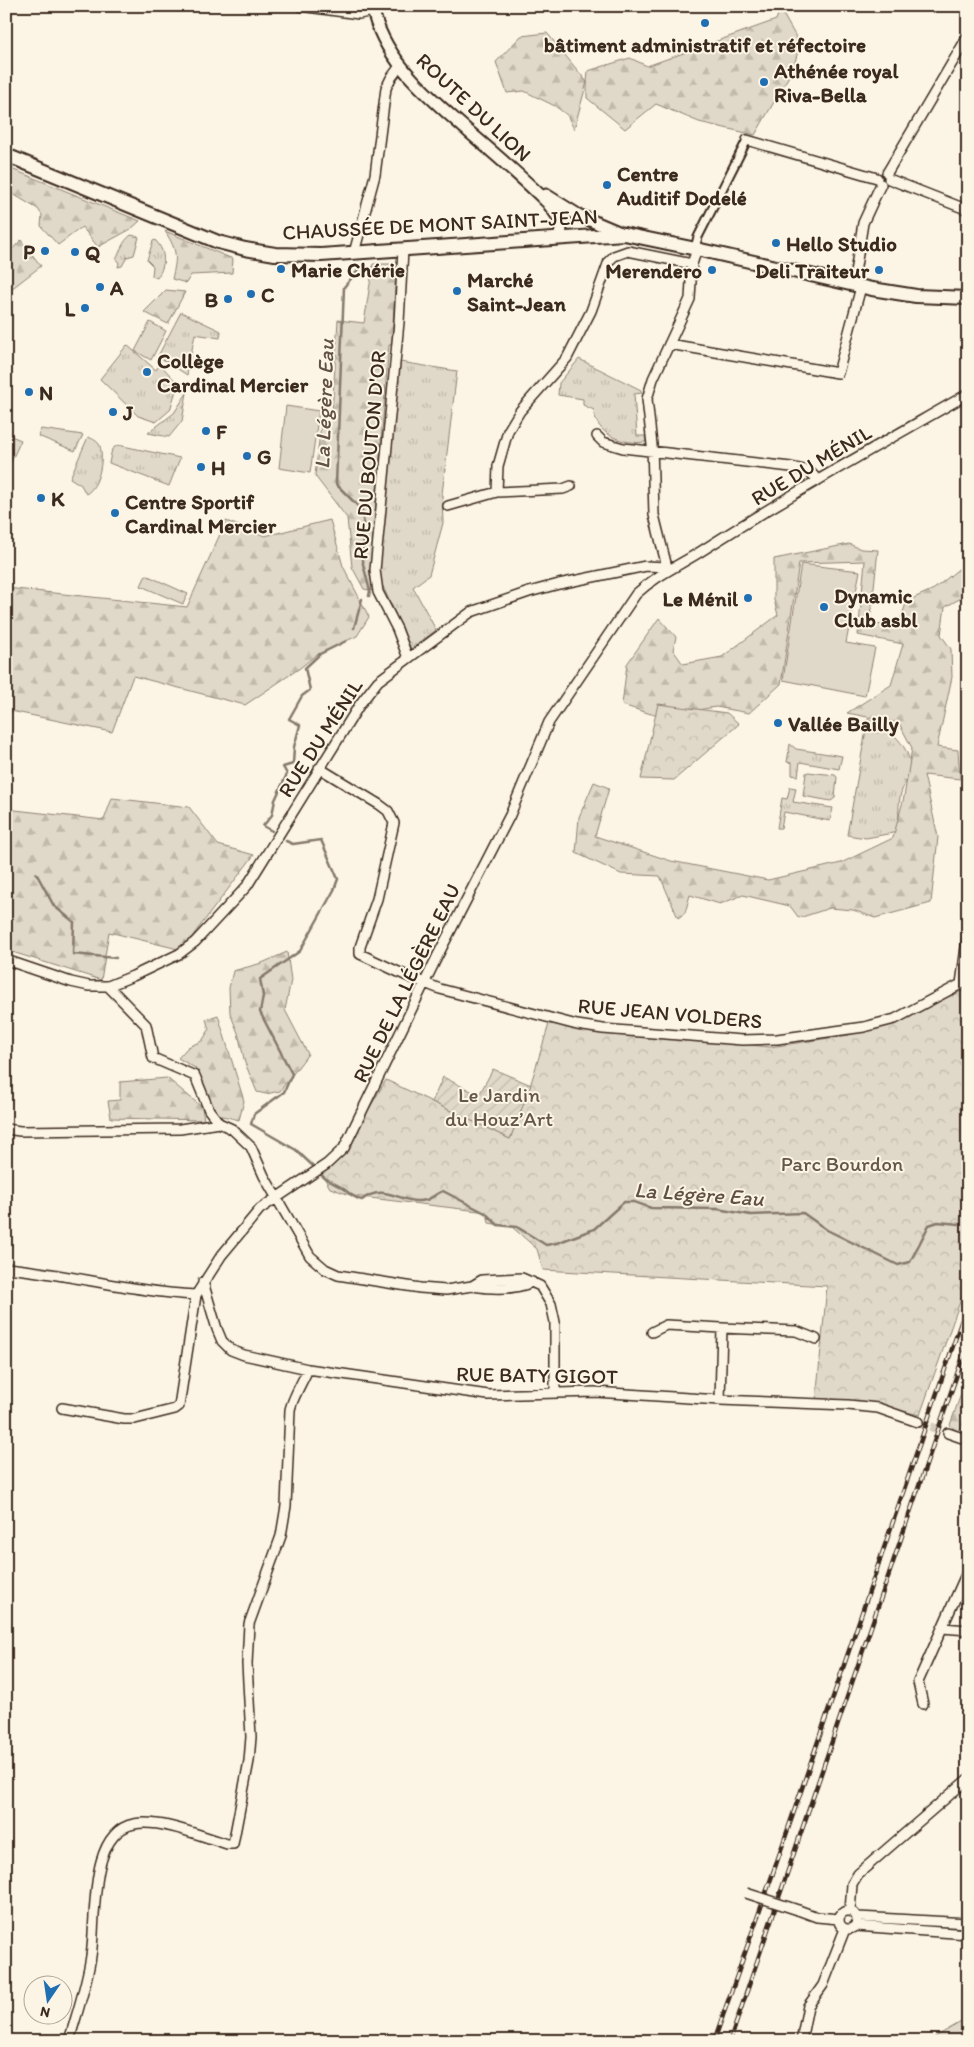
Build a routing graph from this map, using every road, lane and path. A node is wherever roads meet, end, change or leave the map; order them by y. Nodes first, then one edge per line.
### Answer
1 (300, 6) edge
2 (372, 9) edge
3 (968, 36) edge
4 (400, 66) junction
5 (747, 140) joint
6 (6, 154) edge
7 (888, 176) junction
8 (526, 181) junction
9 (879, 181) junction
10 (968, 210) edge
11 (578, 215) junction
12 (624, 234) junction
13 (579, 236) junction
14 (560, 238) junction
15 (696, 249) junction
16 (403, 250) junction
17 (354, 253) junction
18 (692, 264) junction
19 (857, 286) junction
20 (968, 298) edge
21 (669, 344) junction
22 (968, 394) edge
23 (597, 436) dead end
24 (652, 450) junction
25 (818, 480) junction
26 (571, 486) dead end
27 (497, 492) junction
28 (448, 506) dead end
29 (670, 568) junction
30 (408, 658) junction
31 (320, 768) junction
32 (968, 932) edge
33 (6, 960) edge
34 (425, 983) junction
35 (964, 983) edge
36 (108, 986) junction
37 (220, 1123) junction
38 (6, 1129) edge
39 (277, 1196) junction
40 (6, 1268) edge
41 (203, 1282) junction
42 (196, 1295) junction
43 (722, 1328) junction
44 (652, 1332) dead end
45 (816, 1339) dead end
46 (308, 1369) junction
47 (555, 1393) junction
48 (720, 1400) junction
49 (62, 1408) dead end
50 (918, 1422) tunnel mouth
51 (948, 1433) tunnel mouth
52 (966, 1439) edge
53 (968, 1570) edge
54 (942, 1628) junction
55 (968, 1630) edge
56 (923, 1704) dead end
57 (968, 1780) edge
58 (746, 1893) dead end
59 (850, 1911) junction
60 (839, 1920) junction
61 (857, 1921) junction
62 (968, 1923) edge
63 (844, 1929) junction
64 (968, 1934) edge
65 (802, 2036) edge
66 (69, 2041) edge
67 (807, 2041) edge

1 - 2 street
2 - 4 street, ROUTE DU LION
3 - 7 street
4 - 8 street, ROUTE DU LION
4 - 17 street
5 - 9 street
5 - 15 street
6 - 17 main road, CHAUSSÉE DE MONT SAINT-JEAN
7 - 9 street
7 - 10 street
8 - 11 street, ROUTE DU LION
8 - 14 street, ROUTE DU LION
9 - 19 street
11 - 12 street, ROUTE DU LION
11 - 13 street
12 - 13 main road, CHAUSSÉE DE MONT SAINT-JEAN
12 - 15 main road, CHAUSSÉE DE MONT SAINT-JEAN
13 - 14 main road, CHAUSSÉE DE MONT SAINT-JEAN
14 - 16 main road, CHAUSSÉE DE MONT SAINT-JEAN
15 - 18 street
15 - 19 main road, CHAUSSÉE DE MONT SAINT-JEAN
16 - 17 main road, CHAUSSÉE DE MONT SAINT-JEAN
16 - 30 street, RUE DU BOUTON D'OR
18 - 21 street
18 - 27 street
19 - 20 main road, CHAUSSÉE DE MONT SAINT-JEAN
19 - 21 street
21 - 24 street
22 - 25 street, RUE DU MÉNIL
23 - 24 street
24 - 25 street
24 - 29 street
25 - 29 street, RUE DU MÉNIL
26 - 27 street
27 - 28 street
29 - 30 street, RUE DU MÉNIL
29 - 34 street, RUE DE LA LÉGÈRE EAU
30 - 31 street, RUE DU MÉNIL
31 - 34 street, RUE JEAN VOLDERS
31 - 36 street, RUE DU MÉNIL
32 - 35 street
33 - 36 street
34 - 35 street, RUE JEAN VOLDERS
34 - 39 street, RUE DE LA LÉGÈRE EAU
36 - 37 street
37 - 38 street
37 - 39 street
39 - 41 street, RUE DE LA LÉGÈRE EAU
39 - 47 street
40 - 42 street
41 - 42 street, RUE DE LA LÉGÈRE EAU
41 - 46 street, RUE BATY GIGOT
42 - 49 street
43 - 44 street
43 - 45 street
43 - 48 street
46 - 47 street, RUE BATY GIGOT
46 - 66 street
47 - 48 street, RUE BATY GIGOT
48 - 50 street, RUE BATY GIGOT
51 - 52 street
53 - 54 street
54 - 55 street
54 - 56 street
57 - 59 street
58 - 60 street, bridge
59 - 60 street
59 - 61 street
60 - 63 street
61 - 62 street
61 - 63 street
61 - 64 street
63 - 65 street
65 - 67 street

